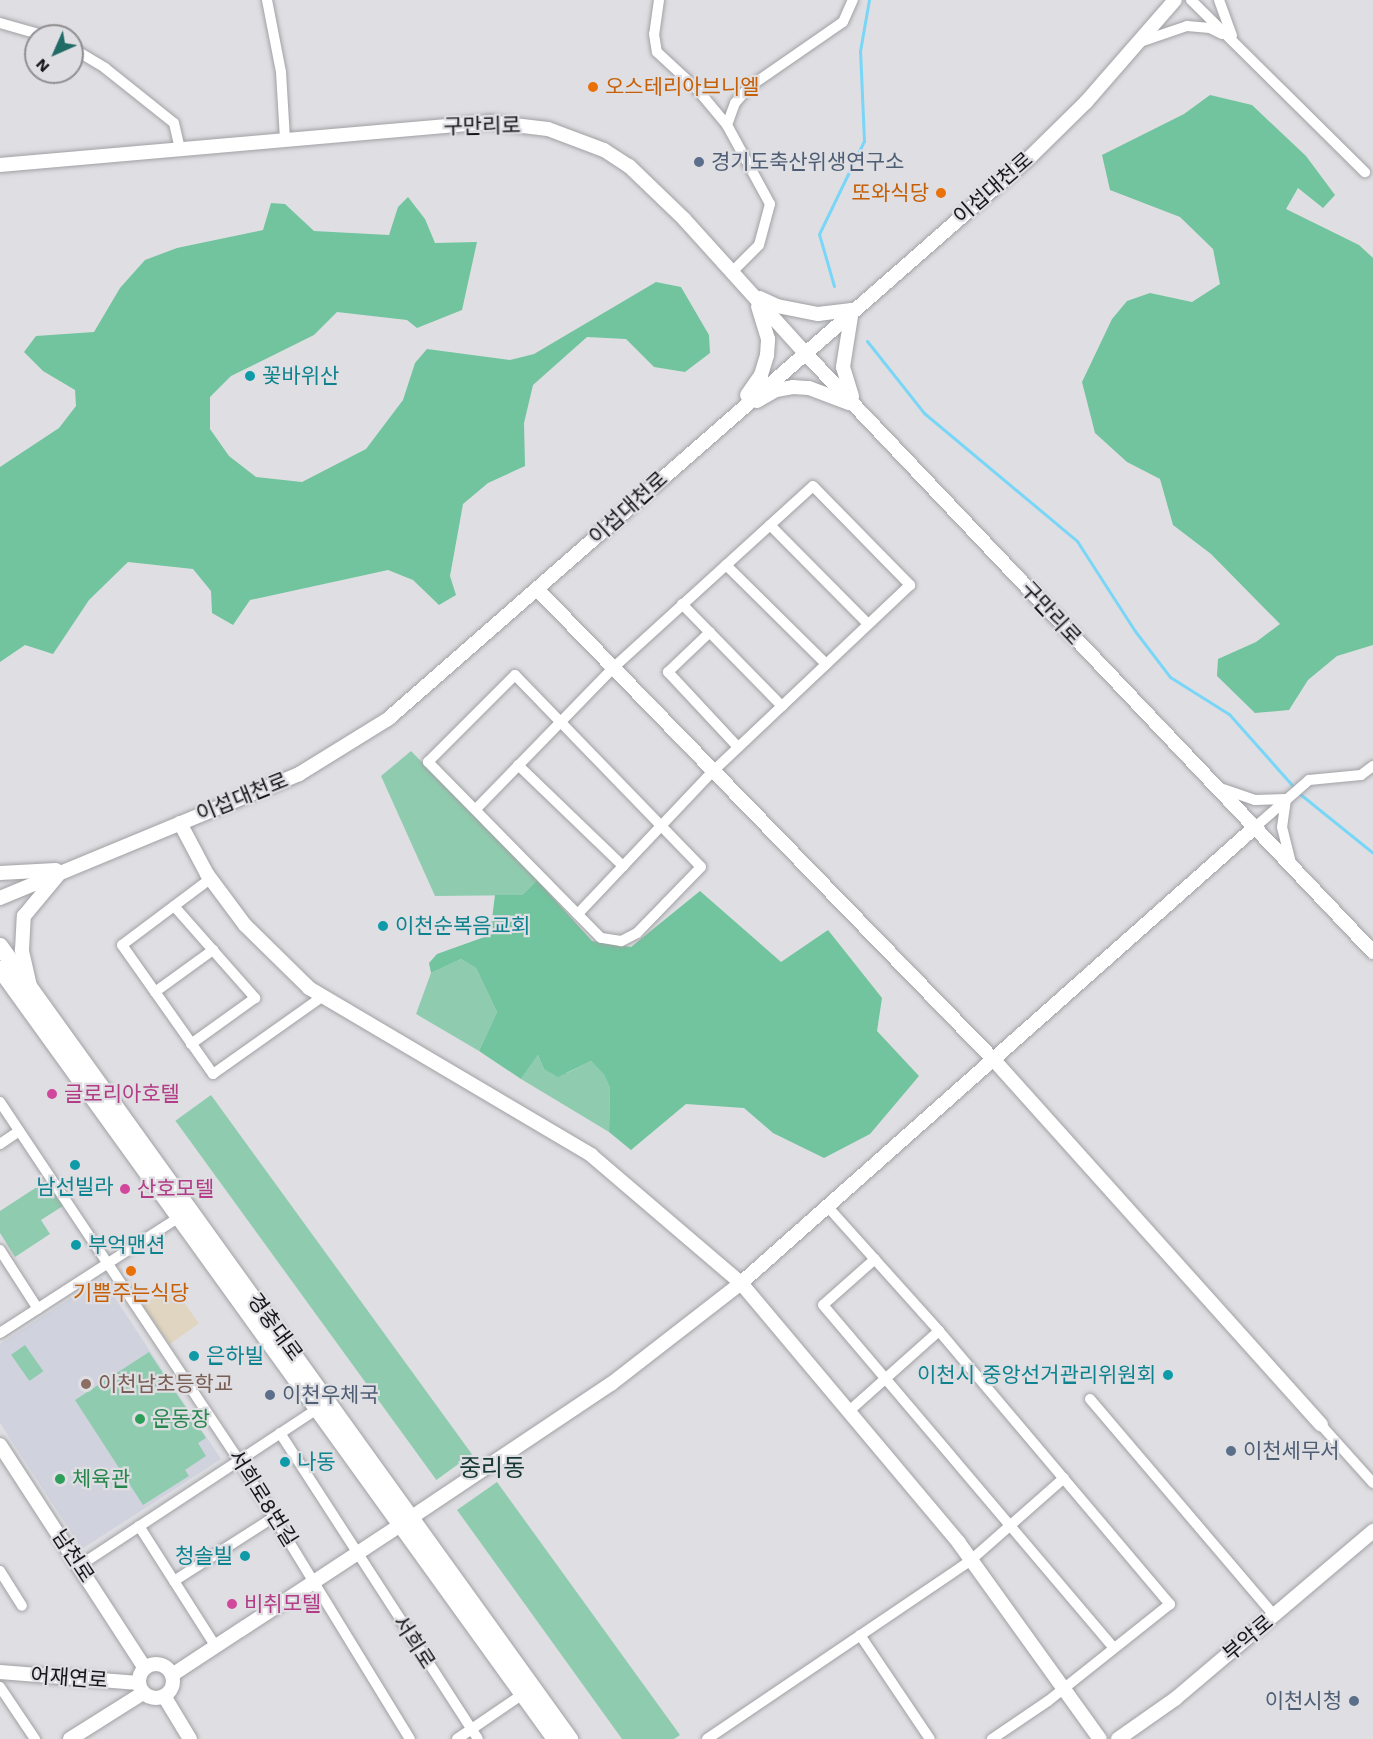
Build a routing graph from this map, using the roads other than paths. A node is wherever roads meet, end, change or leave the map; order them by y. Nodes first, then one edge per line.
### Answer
1 (267, 0) edge
2 (659, 0) edge
3 (853, 0) edge
4 (1175, 0) edge
5 (1191, 0) edge
6 (1219, 0) edge
7 (0, 22) edge
8 (24, 29) edge
9 (1233, 39) junction
10 (1140, 42) junction
11 (84, 55) edge
12 (727, 125) junction
13 (285, 139) junction
14 (180, 148) junction
15 (0, 165) edge
16 (1365, 172) dead end
17 (732, 272) junction
18 (752, 294) junction
19 (852, 310) junction
20 (804, 352) junction
21 (857, 407) junction
22 (734, 414) junction
23 (770, 525) junction
24 (726, 565) junction
25 (537, 589) junction
26 (682, 604) junction
27 (868, 624) junction
28 (710, 632) junction
29 (826, 664) junction
30 (613, 668) junction
31 (782, 706) junction
32 (561, 721) junction
33 (738, 747) junction
34 (518, 765) junction
35 (1373, 766) edge
36 (713, 771) junction
37 (1215, 787) junction
38 (1286, 799) junction
39 (476, 809) junction
40 (180, 823) junction
41 (662, 825) junction
42 (1254, 828) junction
43 (623, 866) junction
44 (64, 869) junction
45 (1294, 869) junction
46 (0, 873) edge
47 (210, 879) junction
48 (0, 898) edge
49 (174, 906) junction
50 (578, 914) junction
51 (0, 946) edge
52 (213, 950) junction
53 (1373, 952) edge
54 (0, 969) edge
55 (30, 986) junction
56 (155, 992) junction
57 (323, 996) junction
58 (191, 1044) junction
59 (993, 1059) junction
60 (0, 1102) edge
61 (20, 1131) junction
62 (0, 1144) edge
63 (827, 1206) junction
64 (178, 1218) junction
65 (0, 1250) edge
66 (875, 1259) junction
67 (109, 1262) junction
68 (741, 1283) junction
69 (38, 1309) junction
70 (939, 1331) junction
71 (0, 1333) edge
72 (886, 1378) junction
73 (1090, 1399) dead end
74 (317, 1409) junction
75 (848, 1412) junction
76 (1321, 1425) joint
77 (280, 1433) junction
78 (0, 1445) edge
79 (239, 1460) junction
80 (1064, 1478) junction
81 (1373, 1483) edge
82 (274, 1517) junction
83 (406, 1521) junction
84 (139, 1526) junction
85 (1011, 1526) junction
86 (1373, 1531) edge
87 (358, 1556) junction
88 (971, 1560) junction
89 (79, 1566) junction
90 (0, 1571) edge
91 (174, 1581) junction
92 (316, 1583) junction
93 (22, 1606) dead end
94 (1274, 1615) junction
95 (860, 1635) junction
96 (216, 1647) junction
97 (1114, 1648) junction
98 (145, 1668) junction
99 (0, 1672) edge
100 (172, 1675) junction
101 (0, 1687) edge
102 (141, 1688) junction
103 (1063, 1688) junction
104 (523, 1694) junction
105 (164, 1696) junction
106 (471, 1729) junction
107 (35, 1739) edge
108 (70, 1739) edge
109 (190, 1739) edge
110 (410, 1739) edge
111 (457, 1739) edge
112 (478, 1739) edge
113 (555, 1739) edge
114 (570, 1739) edge
115 (707, 1739) edge
116 (930, 1739) edge
117 (992, 1739) edge
118 (1100, 1739) edge
119 (1118, 1739) edge

1 - 13 street
2 - 12 street
3 - 12 street
4 - 10 street, 이섭대천로
5 - 9 street
6 - 9 street
7 - 8 street
9 - 10 street
9 - 16 street
10 - 19 street, 이섭대천로
11 - 14 street
12 - 17 street
13 - 14 street, 구만리로
13 - 17 street, 구만리로
14 - 15 street, 구만리로
17 - 18 street, 구만리로
18 - 19 street
18 - 20 street, 구만리로
18 - 22 street
19 - 20 street, 이섭대천로
19 - 21 street
20 - 21 street, 구만리로
20 - 22 street, 이섭대천로
21 - 22 street
21 - 37 street, 구만리로
22 - 25 street, 이섭대천로
23 - 24 street
23 - 27 street
23 - 27 street
24 - 26 street
24 - 29 street
25 - 30 street
25 - 40 street, 이섭대천로
26 - 28 street
26 - 30 street
27 - 29 street
28 - 31 street
28 - 33 street
29 - 31 street
30 - 32 street
30 - 36 street
31 - 33 street
32 - 34 street
32 - 39 street
32 - 41 street
33 - 36 street
34 - 39 street
34 - 43 street
35 - 38 street
36 - 41 street
36 - 59 street
37 - 38 street
37 - 42 street, 구만리로
38 - 42 street
38 - 45 street
39 - 50 street
40 - 44 street, 이섭대천로
40 - 47 street
41 - 43 street
41 - 50 street
42 - 45 street, 구만리로
42 - 59 street
43 - 50 street
44 - 46 street
44 - 48 street, 이섭대천로
44 - 55 street
45 - 53 street, 구만리로
47 - 49 street
47 - 57 street
49 - 52 street
49 - 56 street
51 - 55 main road, 경충대로
52 - 56 street
52 - 58 street
54 - 64 main road, 경충대로
55 - 83 main road, 경충대로
56 - 58 street
57 - 58 street
57 - 68 street
59 - 63 street
59 - 76 street
60 - 61 street, 서희로8번길
61 - 62 street
61 - 67 street, 서희로8번길
63 - 66 street
63 - 68 street
64 - 67 street
64 - 74 main road, 경충대로
65 - 69 street
66 - 70 street
66 - 72 street
67 - 69 street
67 - 79 street, 서희로8번길
68 - 75 street
68 - 83 street
69 - 71 street
70 - 72 street
70 - 80 street
72 - 75 street
72 - 85 street
73 - 94 street
74 - 77 street
74 - 83 main road, 경충대로
75 - 88 street
76 - 81 street
77 - 79 street
77 - 87 street, 서희로
78 - 89 street, 남천로
79 - 82 street, 서희로8번길
79 - 84 street
80 - 85 street
80 - 97 street
82 - 91 street
82 - 92 street, 서희로8번길
83 - 87 street
83 - 104 main road, 경충대로
83 - 114 main road, 경충대로
84 - 89 street
84 - 91 street
85 - 88 street
85 - 97 street
86 - 94 street, 부악로
87 - 92 street
87 - 106 street, 서희로
88 - 95 street
88 - 103 street
89 - 98 street, 남천로
90 - 93 street
91 - 96 street
92 - 96 street
92 - 110 street, 서희로8번길
94 - 119 street, 부악로
95 - 115 street
95 - 116 street
96 - 100 street
97 - 103 street
98 - 100 street
98 - 102 street
99 - 102 street, 어재연로
100 - 105 street
101 - 107 street
102 - 105 street
102 - 108 street
103 - 117 street
103 - 118 street
104 - 106 street
104 - 113 main road, 경충대로
105 - 109 street
106 - 111 street
106 - 112 street, 서희로

